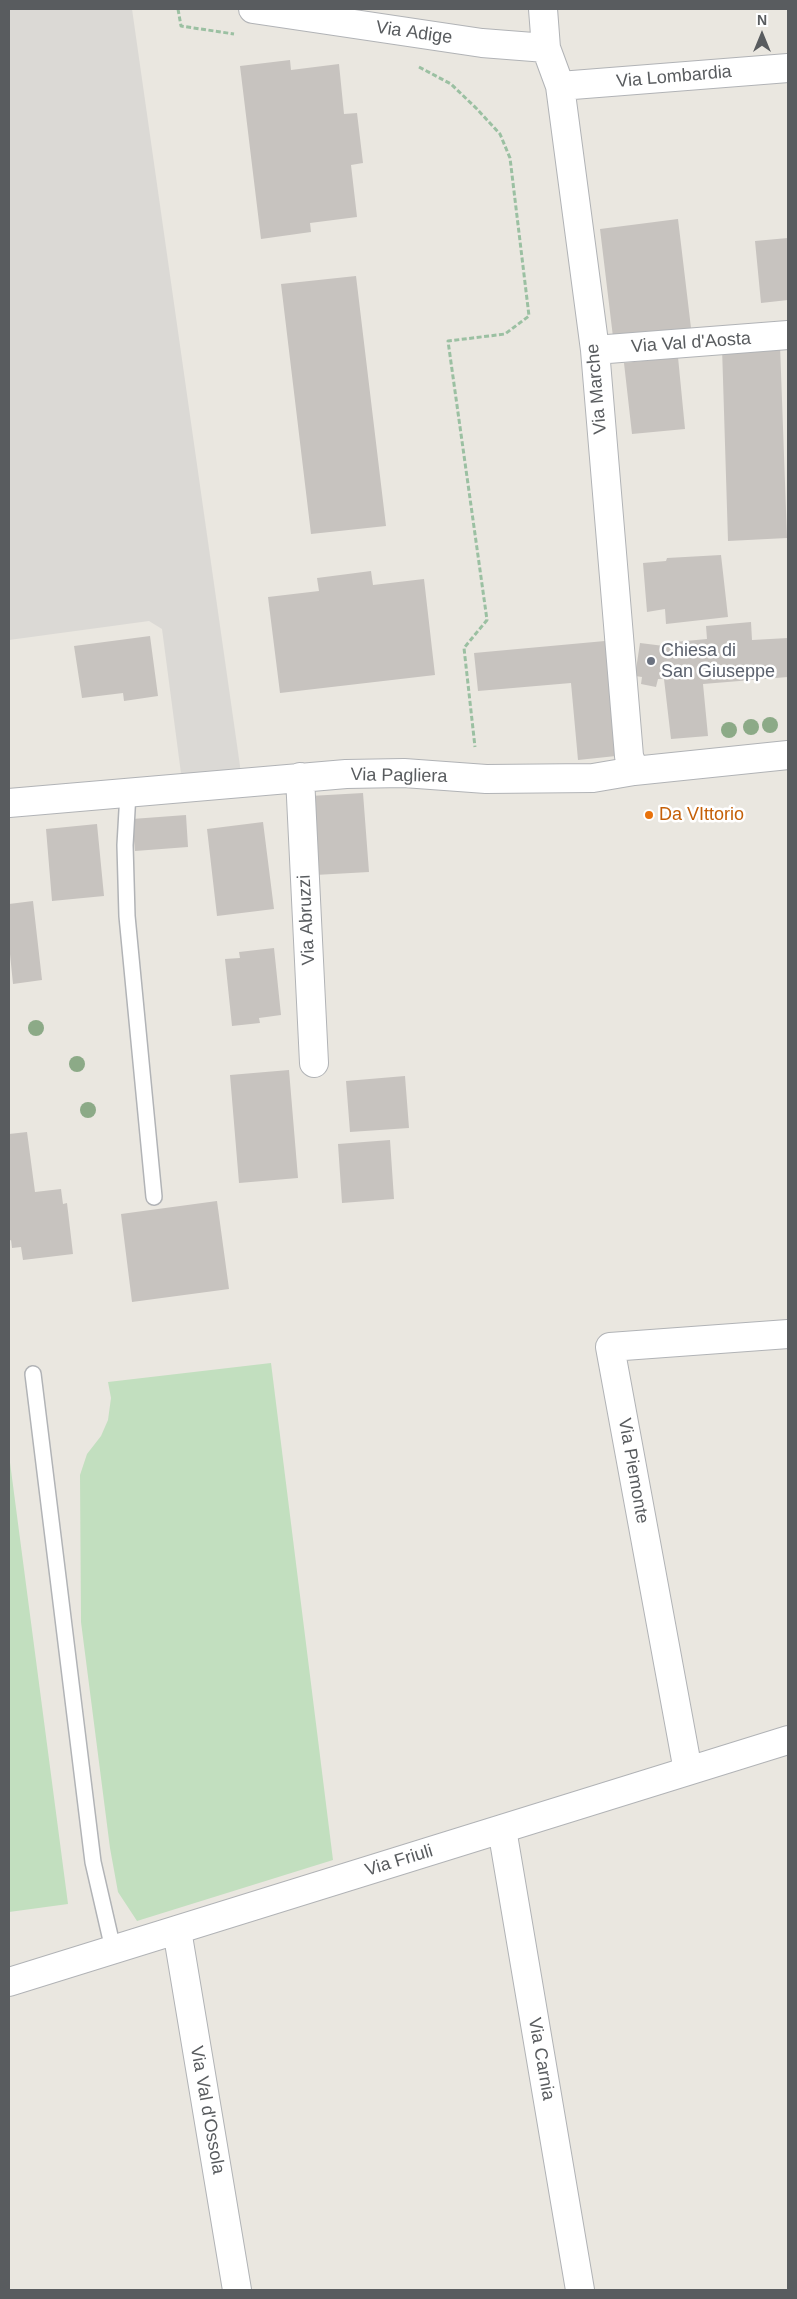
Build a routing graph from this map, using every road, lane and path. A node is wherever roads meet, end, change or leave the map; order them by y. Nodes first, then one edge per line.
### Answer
1 (178, 9) edge
2 (253, 9) edge
3 (543, 9) edge
4 (240, 35) dead end
5 (546, 48) junction
6 (410, 65) dead end
7 (788, 68) edge
8 (560, 86) junction
9 (788, 335) edge
10 (594, 350) junction
11 (476, 753) dead end
12 (788, 755) edge
13 (634, 771) junction
14 (300, 777) junction
15 (128, 793) junction
16 (9, 803) edge
17 (314, 1063) dead end
18 (154, 1197) dead end
19 (788, 1334) edge
20 (33, 1374) dead end
21 (788, 1740) edge
22 (688, 1771) junction
23 (502, 1829) junction
24 (177, 1930) junction
25 (113, 1950) junction
26 (9, 1982) edge
27 (237, 2290) edge
28 (580, 2290) edge

1 - 4 path
2 - 5 street, Via Adige
3 - 5 street, Via Marche
5 - 8 street, Via Marche
6 - 11 path
7 - 8 street, Via Lombardia
8 - 10 street, Via Marche
9 - 10 street, Via Val d'Aosta
10 - 13 street, Via Marche
12 - 13 street, Via Pagliera
13 - 14 street, Via Pagliera
14 - 15 street, Via Pagliera
14 - 17 street, Via Abruzzi
15 - 16 street, Via Pagliera
15 - 18 lane
19 - 22 street, Via Piemonte
20 - 25 lane
21 - 22 street, Via Friuli
22 - 23 street, Via Friuli
23 - 24 street, Via Friuli
23 - 28 street, Via Carnia
24 - 25 street, Via Friuli
24 - 27 street, Via Val d'Ossola
25 - 26 street, Via Friuli

